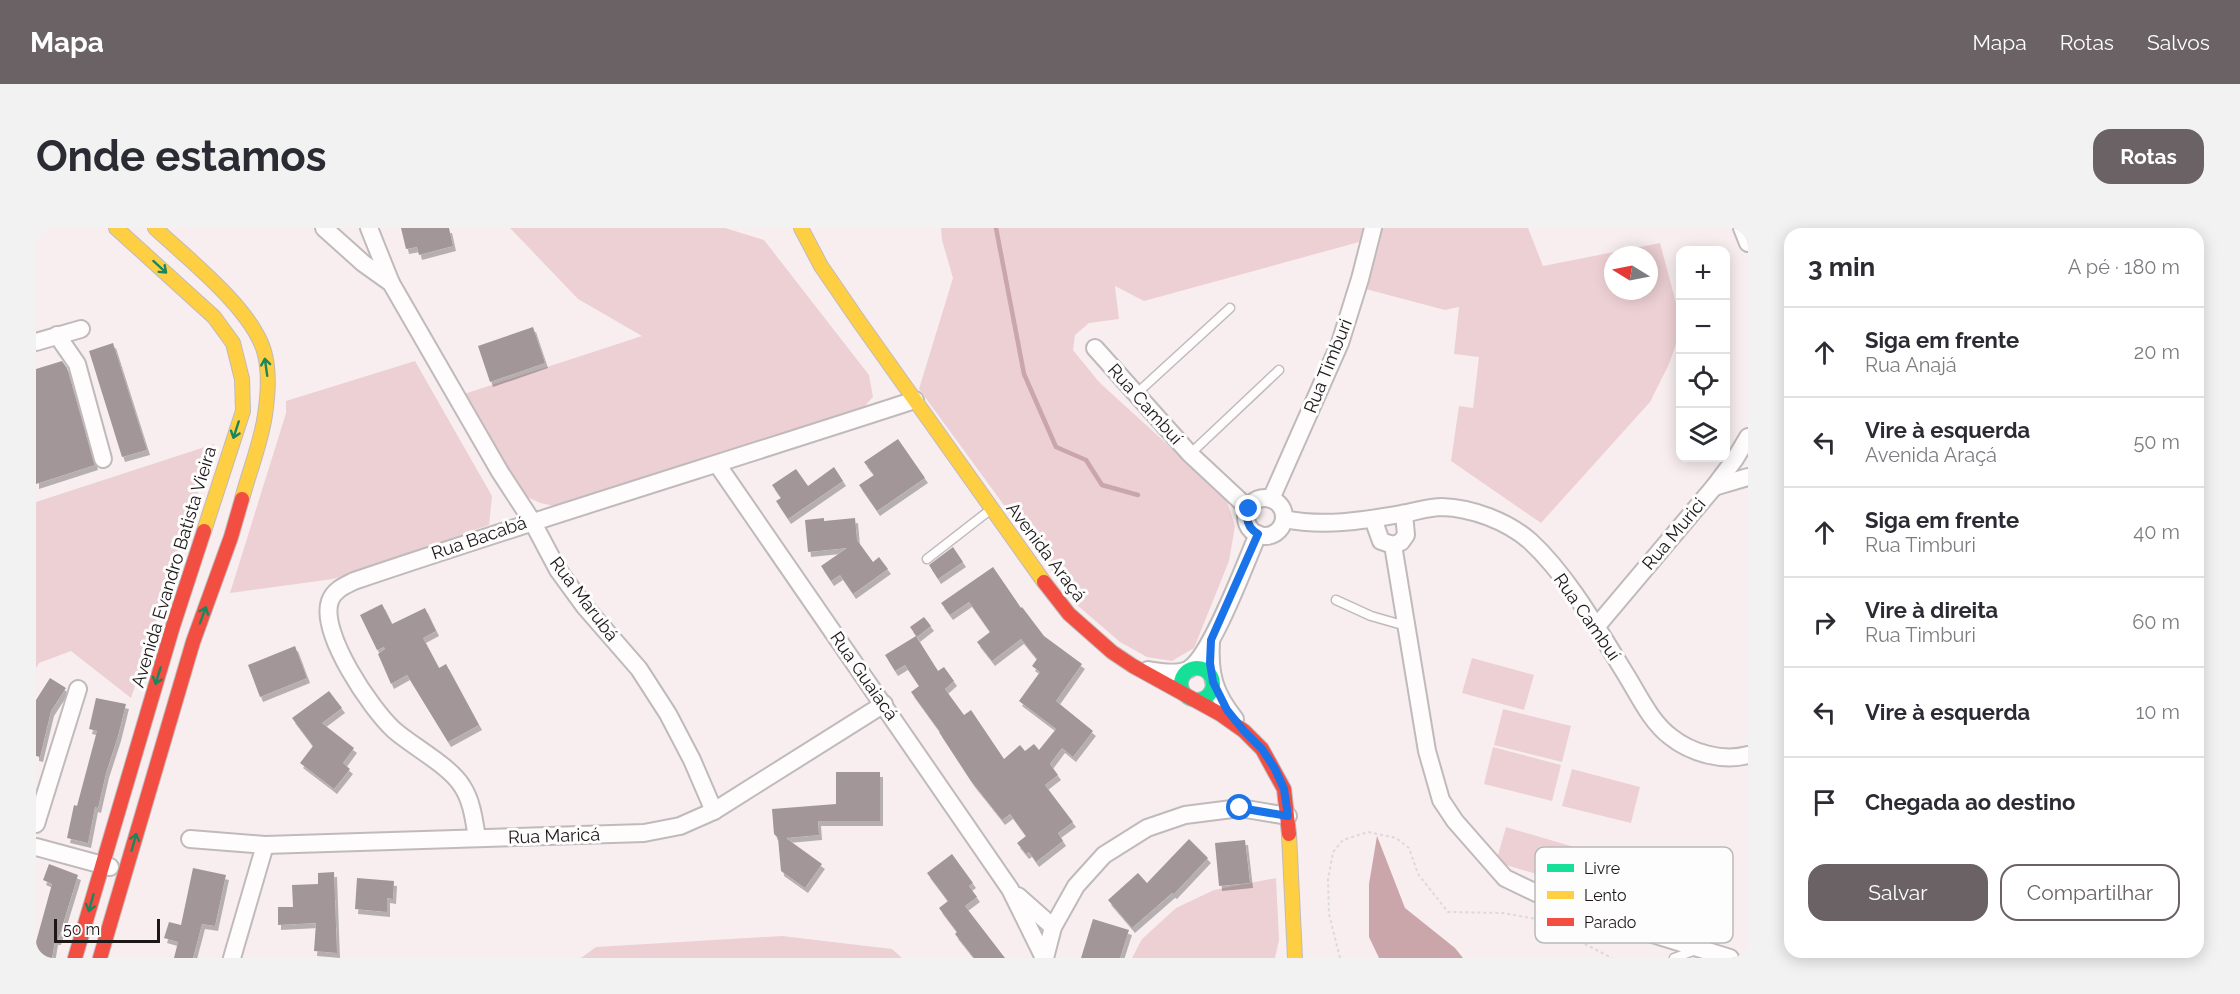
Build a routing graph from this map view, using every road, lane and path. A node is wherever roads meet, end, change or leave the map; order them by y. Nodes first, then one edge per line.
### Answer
1 (116, 228) edge
2 (155, 228) edge
3 (324, 228) edge
4 (369, 228) edge
5 (801, 228) edge
6 (814, 228) edge
7 (1373, 228) edge
8 (1742, 228) edge
9 (1748, 243) edge
10 (821, 266) junction
11 (391, 283) junction
12 (1230, 308) dead end
13 (81, 329) dead end
14 (57, 335) junction
15 (36, 342) edge
16 (1095, 348) dead end
17 (1279, 370) dead end
18 (1136, 393) junction
19 (915, 400) junction
20 (1748, 437) edge
21 (1190, 454) junction
22 (103, 459) dead end
23 (717, 464) junction
24 (1748, 477) edge
25 (1713, 487) junction
26 (1271, 499) junction
27 (991, 509) junction
28 (1249, 509) junction
29 (1404, 514) junction
30 (1284, 519) junction
31 (1373, 519) junction
32 (532, 521) junction
33 (203, 534) junction
34 (1258, 534) junction
35 (230, 542) junction
36 (1393, 545) junction
37 (927, 559) dead end
38 (1336, 600) dead end
39 (1406, 626) junction
40 (1596, 627) junction
41 (1211, 640) junction
42 (1133, 666) junction
43 (1188, 670) junction
44 (1213, 682) junction
45 (78, 689) dead end
46 (1188, 698) junction
47 (884, 704) junction
48 (1244, 731) junction
49 (1748, 755) edge
50 (714, 811) junction
51 (1288, 816) junction
52 (36, 824) edge
53 (477, 838) junction
54 (190, 839) dead end
55 (265, 845) junction
56 (36, 847) edge
57 (102, 864) junction
58 (126, 871) junction
59 (1010, 889) junction
60 (1535, 892) edge
61 (1535, 919) edge
62 (1053, 927) junction
63 (1583, 943) edge
64 (1683, 943) edge
65 (1700, 948) junction
66 (75, 958) edge
67 (100, 958) edge
68 (232, 958) edge
69 (1045, 958) edge
70 (1295, 958) edge
71 (1340, 958) edge
72 (1612, 958) edge
73 (1674, 958) edge
74 (1730, 958) edge

1 -> 33 main road, Avenida Evandro Batista Vieira
35 -> 2 main road
3 - 11 street
4 - 11 street, Rua Marubá
5 - 10 main road, Avenida Araçá
6 - 10 street
7 - 26 street, Rua Timburi
8 - 9 street
10 - 19 main road, Avenida Araçá
11 - 32 street, Rua Marubá
12 - 18 lane
13 - 14 street
14 - 15 street
14 - 22 street
16 - 18 street, Rua Cambuí
17 - 21 lane
18 - 21 street, Rua Cambuí
19 - 23 street, Rua Bacabá
19 - 27 main road, Avenida Araçá
20 - 25 street, Rua Murici
21 - 28 street, Rua Cambuí
23 - 32 street, Rua Bacabá
23 - 47 street, Rua Guaiacá
24 - 25 street
25 - 40 street, Rua Murici
26 - 28 street
26 - 30 street
27 - 37 lane
27 - 42 main road, Avenida Araçá
28 - 34 street
29 - 31 street, Rua Cambuí
29 - 36 street
29 - 40 street, Rua Cambuí
30 - 31 street
30 - 34 street
31 - 36 street
32 - 50 street, Rua Marubá
32 - 53 street, Rua Bacabá
33 - 35 main road
33 -> 57 main road, Avenida Evandro Batista Vieira
34 - 41 street
58 -> 35 main road
36 - 39 street
38 - 39 lane
39 - 60 street
40 - 49 street, Rua Cambuí
41 - 43 street
41 - 44 street
42 - 43 street
42 - 46 main road, Avenida Araçá
43 - 44 main road
43 - 46 main road
44 - 46 main road
44 - 48 street
45 - 52 street
46 - 48 main road, Avenida Araçá
47 - 50 street, Rua Maricá
47 - 59 street, Rua Guaiacá
48 - 51 main road, Avenida Araçá
50 - 53 street, Rua Maricá
51 - 62 street
51 - 70 main road, Avenida Araçá
53 - 55 street, Rua Maricá
54 - 55 street, Rua Maricá
55 - 68 street
56 - 57 street
57 - 58 street
57 -> 66 main road, Avenida Evandro Batista Vieira
58 - 67 main road
59 - 62 street, Rua Guaiacá
59 - 69 street, Rua Guaiacá
61 - 71 path
62 - 69 street
63 - 72 path
64 - 65 street
65 - 73 lane
65 - 74 street

